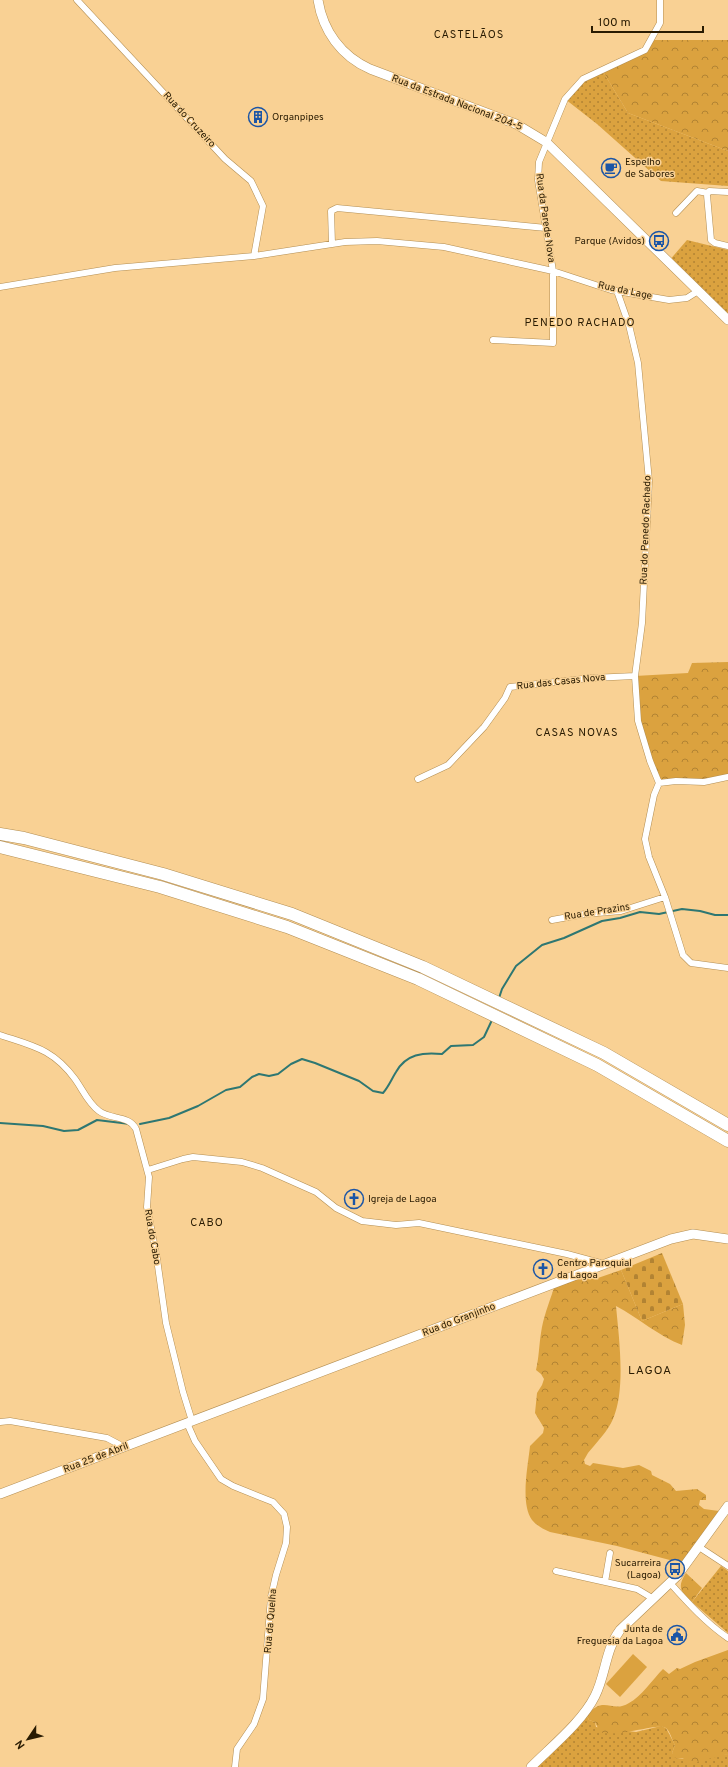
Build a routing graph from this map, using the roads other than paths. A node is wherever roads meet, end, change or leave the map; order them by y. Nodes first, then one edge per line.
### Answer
1 (76, 0) edge
2 (318, 0) edge
3 (660, 0) edge
4 (546, 142) junction
5 (728, 192) edge
6 (708, 193) junction
7 (676, 213) dead end
8 (546, 228) junction
9 (332, 244) junction
10 (728, 246) edge
11 (254, 256) junction
12 (553, 271) junction
13 (0, 287) edge
14 (617, 291) junction
15 (698, 291) junction
16 (728, 320) edge
17 (493, 340) dead end
18 (636, 676) junction
19 (728, 777) edge
20 (418, 779) dead end
21 (659, 783) junction
22 (0, 834) edge
23 (0, 847) edge
24 (665, 897) junction
25 (552, 920) dead end
26 (728, 968) edge
27 (0, 1035) edge
28 (728, 1125) edge
29 (728, 1141) edge
30 (148, 1170) junction
31 (728, 1239) edge
32 (604, 1264) junction
33 (0, 1422) edge
34 (189, 1422) junction
35 (124, 1447) junction
36 (0, 1494) edge
37 (728, 1506) edge
38 (699, 1547) junction
39 (610, 1553) dead end
40 (728, 1566) edge
41 (556, 1571) dead end
42 (605, 1582) junction
43 (670, 1583) junction
44 (652, 1598) junction
45 (728, 1638) edge
46 (235, 1767) edge
47 (531, 1767) edge

1 - 11 street, Rua do Cruzeiro
2 - 4 street, Rua da Estrada Nacional 204-5
3 - 4 street, Rua da Parede Nova
4 - 8 street, Rua da Parede Nova
4 - 15 street, Rua da Estrada Nacional 204-5
5 - 6 street
6 - 7 street
6 - 10 street
8 - 9 street
8 - 12 street, Rua da Parede Nova
9 - 11 street, Rua da Lage
9 - 12 street, Rua da Lage
11 - 13 street, Rua da Lage
12 - 14 street, Rua da Lage
12 - 17 street, Rua da Parede Nova
14 - 15 street, Rua da Lage
14 - 18 street, Rua do Penedo Rachado
15 - 16 street, Rua da Estrada Nacional 204-5
18 - 20 street, Rua das Casas Nova
18 - 21 street
19 - 21 street
21 - 24 street
22 - 28 highway
23 - 29 highway
24 - 25 street, Rua de Prazins
24 - 26 street
27 - 30 street, Rua do Cabo
30 - 32 street
30 - 34 street, Rua do Cabo
31 - 32 street, Rua do Granjinho
32 - 34 street, Rua do Granjinho
33 - 35 street
34 - 35 street, Rua 25 de Abril
34 - 46 street, Rua da Quelha
35 - 36 street, Rua 25 de Abril
37 - 38 street
38 - 40 street
38 - 43 street
39 - 42 street
41 - 42 street
42 - 44 street
43 - 44 street
43 - 45 street
44 - 47 street

